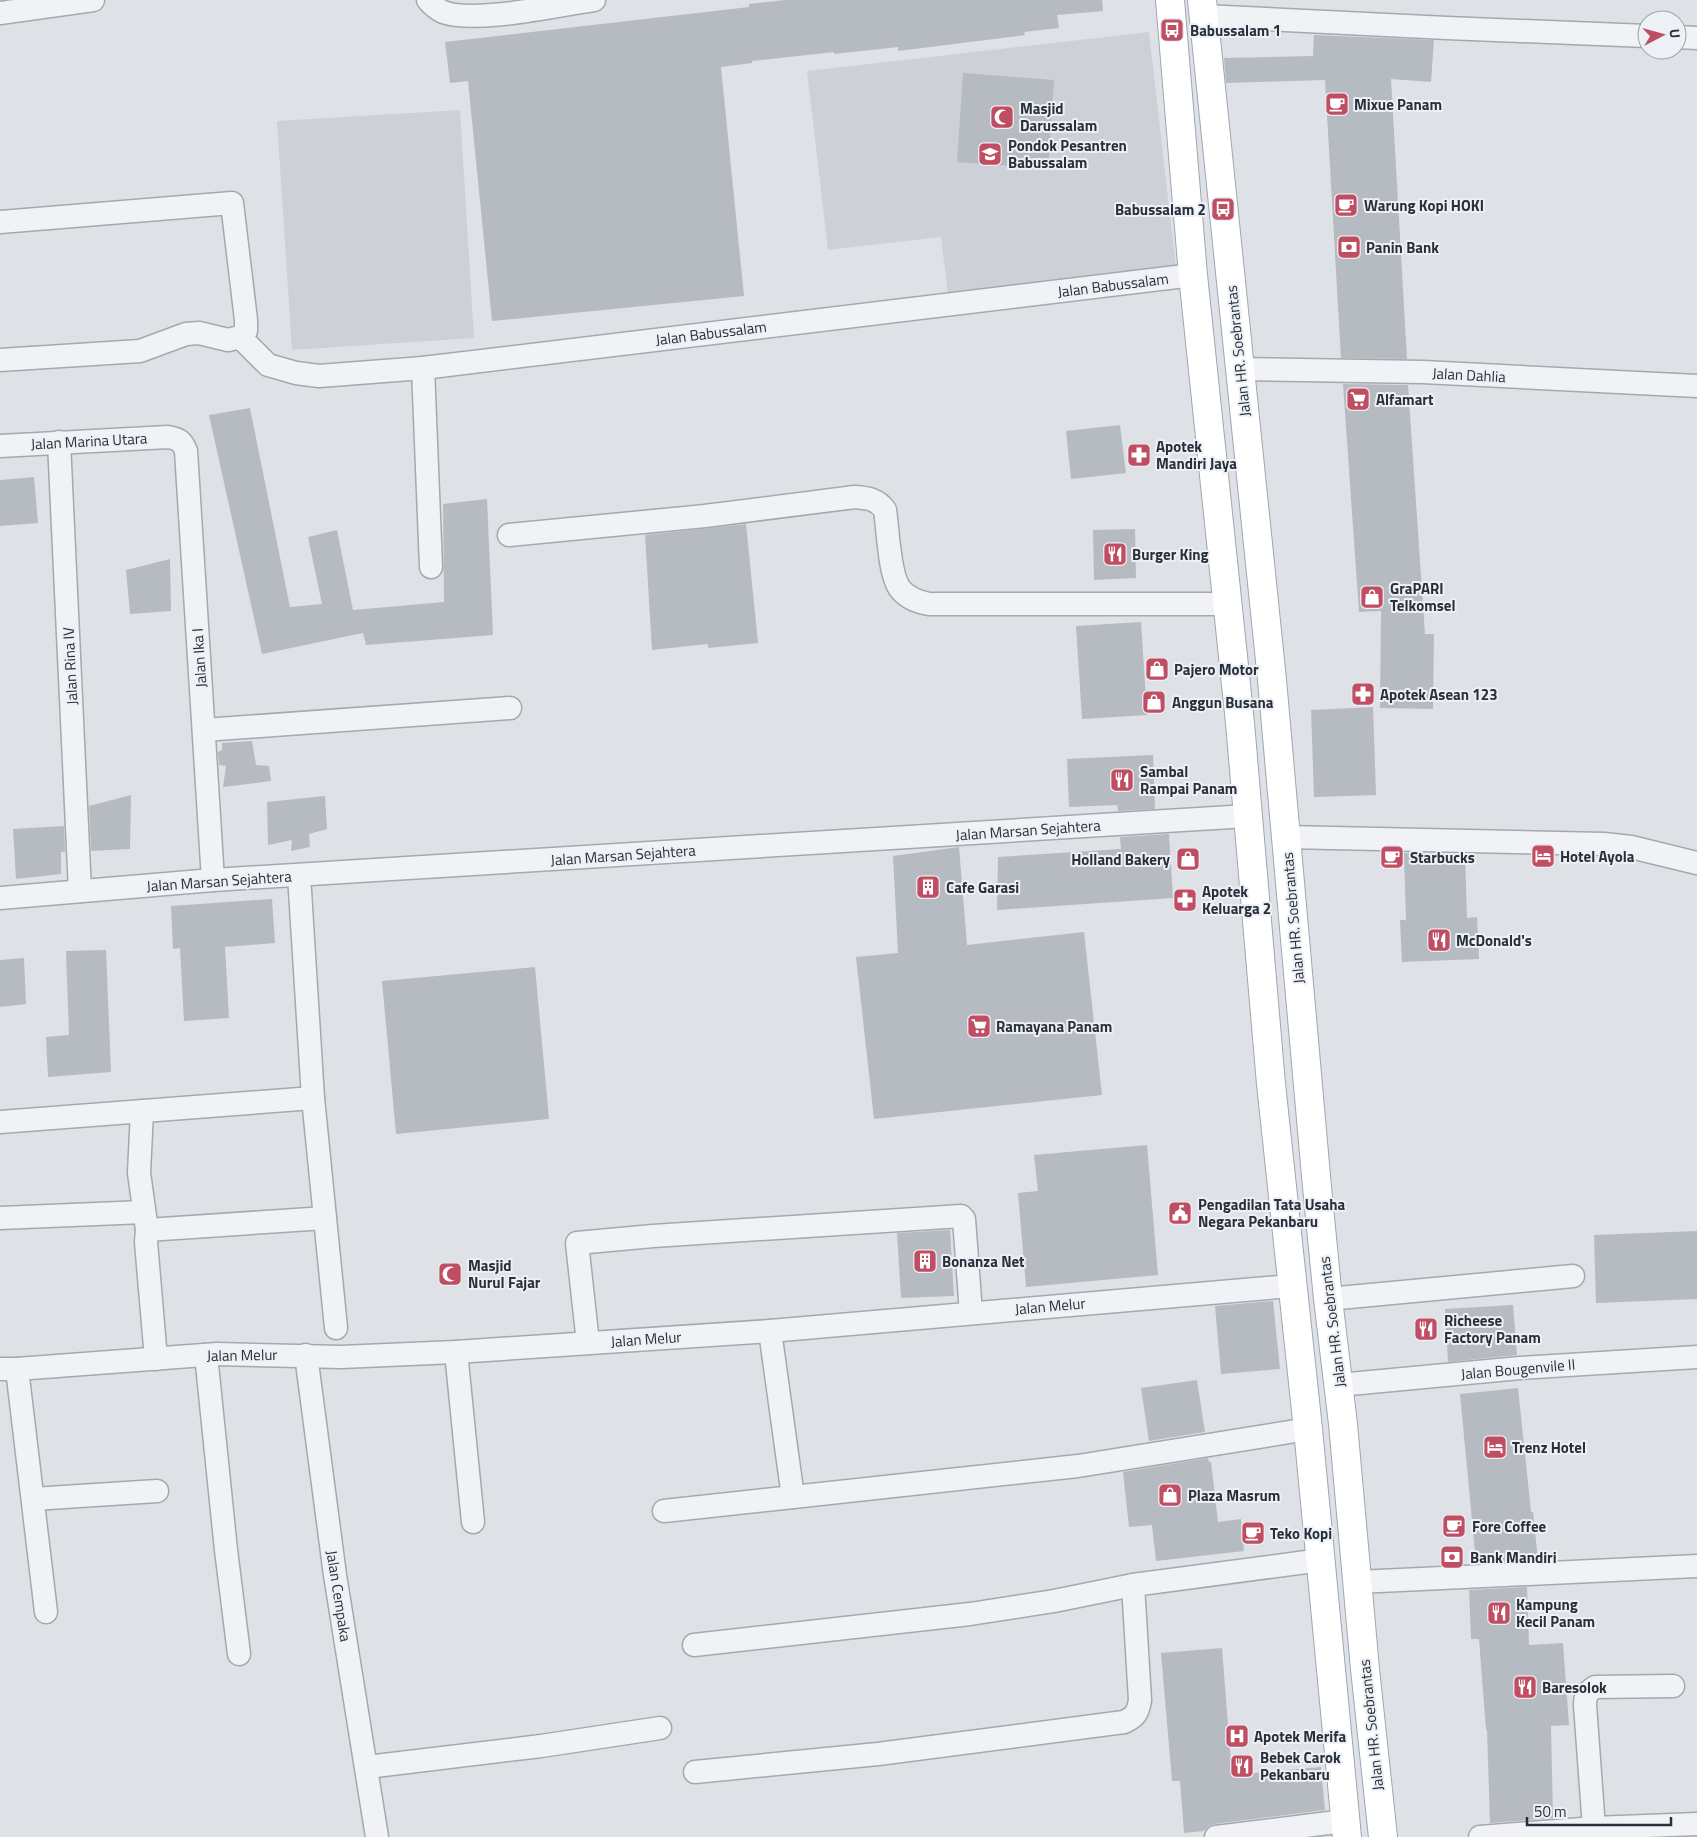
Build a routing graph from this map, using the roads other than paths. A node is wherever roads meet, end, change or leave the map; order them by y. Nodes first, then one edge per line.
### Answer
1 (88, 0) edge
2 (428, 0) edge
3 (594, 0) edge
4 (1170, 0) edge
5 (490, 8) edge
6 (1203, 8) edge
7 (0, 13) edge
8 (1637, 36) edge
9 (0, 222) edge
10 (1193, 275) junction
11 (240, 337) junction
12 (0, 360) edge
13 (423, 368) junction
14 (1240, 369) junction
15 (1204, 374) junction
16 (1697, 386) edge
17 (178, 439) joint
18 (59, 442) junction
19 (0, 446) edge
20 (1248, 458) junction
21 (1213, 461) junction
22 (509, 535) dead end
23 (431, 567) dead end
24 (1228, 604) junction
25 (510, 708) dead end
26 (204, 730) junction
27 (1247, 816) junction
28 (1286, 837) junction
29 (1697, 863) edge
30 (298, 875) junction
31 (213, 880) junction
32 (80, 892) junction
33 (0, 898) edge
34 (313, 1098) junction
35 (142, 1110) junction
36 (0, 1122) edge
37 (0, 1218) edge
38 (325, 1218) junction
39 (146, 1221) junction
40 (1573, 1276) dead end
41 (1291, 1286) junction
42 (1328, 1299) junction
43 (971, 1313) junction
44 (336, 1328) dead end
45 (770, 1331) junction
46 (588, 1343) junction
47 (456, 1352) junction
48 (206, 1355) junction
49 (306, 1355) junction
50 (1697, 1357) edge
51 (156, 1359) junction
52 (8, 1369) edge
53 (1339, 1385) junction
54 (1308, 1429) junction
55 (157, 1490) dead end
56 (792, 1497) junction
57 (33, 1499) junction
58 (664, 1511) dead end
59 (473, 1522) dead end
60 (1321, 1560) junction
61 (1697, 1566) edge
62 (1358, 1582) junction
63 (1133, 1584) junction
64 (46, 1612) dead end
65 (694, 1645) dead end
66 (239, 1654) dead end
67 (1673, 1686) dead end
68 (660, 1728) dead end
69 (366, 1767) junction
70 (695, 1772) dead end
71 (1697, 1824) edge
72 (1594, 1828) junction
73 (1346, 1829) edge
74 (377, 1837) edge
75 (1216, 1837) edge
76 (1383, 1837) edge
77 (1480, 1837) edge

1 - 7 street
2 - 5 street
3 - 5 street
4 - 10 main road
6 - 8 street
6 - 14 main road, Jalan HR. Soebrantas
9 - 11 street
10 - 13 street, Jalan Babussalam
10 - 15 main road
11 - 12 street
11 - 13 street, Jalan Babussalam
13 - 23 street
14 - 15 main road
14 - 16 street, Jalan Dahlia
14 - 20 main road, Jalan HR. Soebrantas
15 - 21 main road
17 - 18 street, Jalan Marina Utara
17 - 26 street, Jalan Ika I
18 - 19 street, Jalan Marina Utara
18 - 32 street, Jalan Rina IV
20 - 21 main road
20 - 28 main road, Jalan HR. Soebrantas
21 - 24 main road
22 - 24 street
24 - 27 main road
25 - 26 street
26 - 31 street, Jalan Ika I
27 - 30 street, Jalan Marsan Sejahtera
27 - 41 main road
28 - 29 street
28 - 42 main road, Jalan HR. Soebrantas
30 - 31 street, Jalan Marsan Sejahtera
30 - 34 street
31 - 32 street, Jalan Marsan Sejahtera
32 - 33 street, Jalan Marsan Sejahtera
34 - 35 street
34 - 38 street
35 - 36 street
35 - 39 street
37 - 39 street
38 - 39 street
38 - 44 street
39 - 51 street
40 - 42 street
41 - 43 street, Jalan Melur
41 - 54 main road
42 - 53 main road, Jalan HR. Soebrantas
43 - 45 street, Jalan Melur
43 - 46 street
45 - 46 street, Jalan Melur
45 - 56 street
46 - 47 street, Jalan Melur
47 - 49 street, Jalan Melur
47 - 59 street
48 - 49 street, Jalan Melur
48 - 51 street, Jalan Melur
48 - 66 street
49 - 69 street, Jalan Cempaka
50 - 53 street, Jalan Bougenvile II
51 - 52 street, Jalan Melur
52 - 57 street
53 - 62 main road, Jalan HR. Soebrantas
54 - 56 street
54 - 60 main road
55 - 57 street
56 - 58 street
57 - 64 street
60 - 63 street
60 - 73 main road
61 - 62 street
62 - 76 main road, Jalan HR. Soebrantas
63 - 65 street
63 - 70 street
67 - 72 street
68 - 69 street
69 - 74 street, Jalan Cempaka
71 - 72 street
72 - 77 street
73 - 75 street

